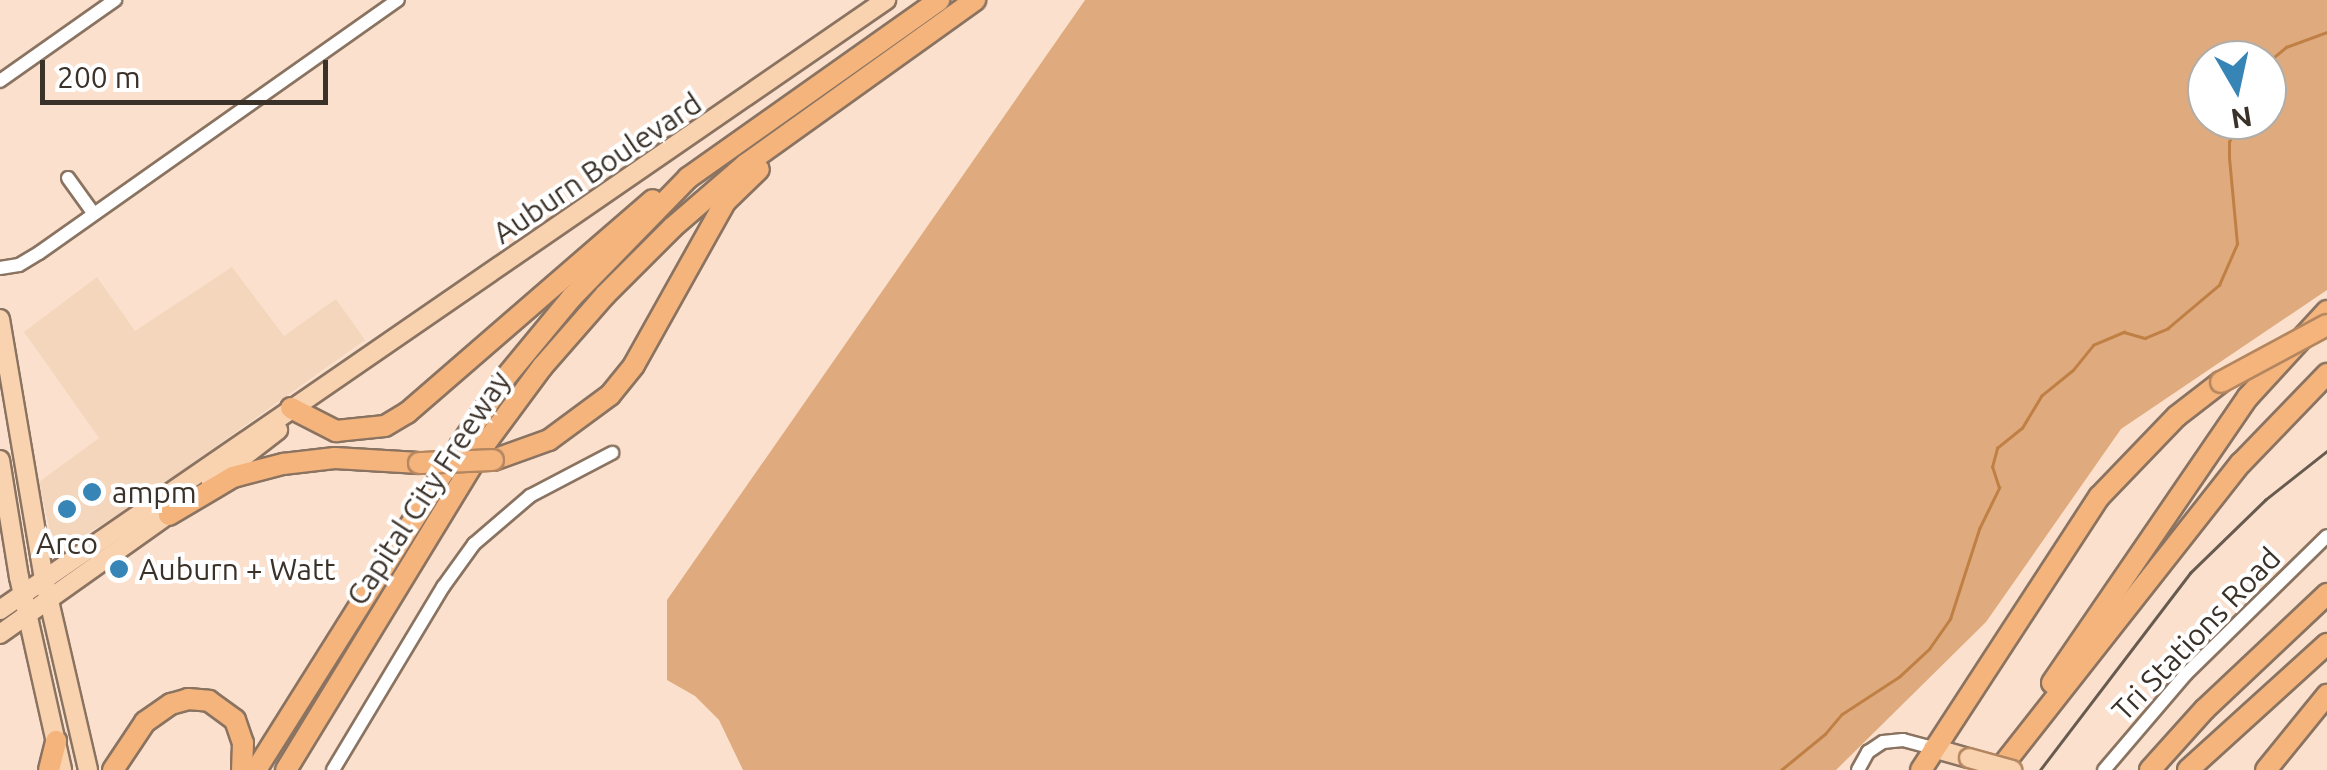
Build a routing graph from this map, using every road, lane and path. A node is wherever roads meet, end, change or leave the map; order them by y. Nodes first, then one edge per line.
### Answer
1 (115, 0) edge
2 (398, 0) edge
3 (886, 0) edge
4 (939, 0) edge
5 (975, 0) edge
6 (872, 74) junction
7 (0, 81) edge
8 (68, 178) dead end
9 (688, 178) junction
10 (94, 214) junction
11 (0, 268) edge
12 (2327, 312) edge
13 (0, 319) edge
14 (2327, 325) edge
15 (2327, 374) edge
16 (295, 411) junction
17 (612, 453) dead end
18 (0, 460) edge
19 (170, 514) junction
20 (2327, 536) edge
21 (38, 546) junction
22 (76, 557) junction
23 (44, 580) junction
24 (23, 593) junction
25 (2327, 594) edge
26 (49, 600) junction
27 (0, 610) edge
28 (28, 616) junction
29 (0, 637) edge
30 (2327, 644) edge
31 (36, 650) junction
32 (2327, 695) edge
33 (2037, 722) junction
34 (56, 741) junction
35 (1933, 748) junction
36 (49, 770) edge
37 (62, 770) edge
38 (88, 770) edge
39 (113, 770) edge
40 (242, 770) edge
41 (256, 770) edge
42 (288, 770) edge
43 (334, 770) edge
44 (1858, 770) edge
45 (1921, 770) edge
46 (1998, 770) edge
47 (2012, 770) edge
48 (2104, 770) edge
49 (2150, 770) edge
50 (2188, 770) edge
51 (2266, 770) edge

1 - 7 street
2 - 10 street
3 - 16 main road, Auburn Boulevard
4 - 9 highway, Capital City Freeway
5 - 6 highway, Capital City Freeway
6 - 19 highway, bridge
6 - 42 highway, Capital City Freeway
8 - 10 street
9 - 16 highway
9 - 41 highway, Capital City Freeway
10 - 11 street
12 - 33 highway
13 - 21 main road
14 - 35 highway, bridge
15 - 33 highway
16 - 19 main road, Auburn Boulevard
16 - 22 main road, Auburn Boulevard
17 - 43 street
18 - 24 main road
19 - 26 main road, Auburn Boulevard
20 - 48 street, Tri Stations Road
21 - 22 main road
21 - 23 main road
22 - 23 main road, Auburn Boulevard
23 - 24 main road, Auburn Boulevard
23 - 26 main road
24 - 27 main road, Auburn Boulevard
24 - 28 main road
25 - 49 highway
26 - 28 main road, Auburn Boulevard
26 - 38 main road
28 - 29 main road, Auburn Boulevard
28 - 31 main road
29 - 31 main road
30 - 50 highway
31 - 34 main road
32 - 51 highway
33 - 46 highway
34 - 36 highway
34 - 37 main road
35 - 44 street
35 - 45 highway
35 - 47 main road, bridge
39 - 40 highway

